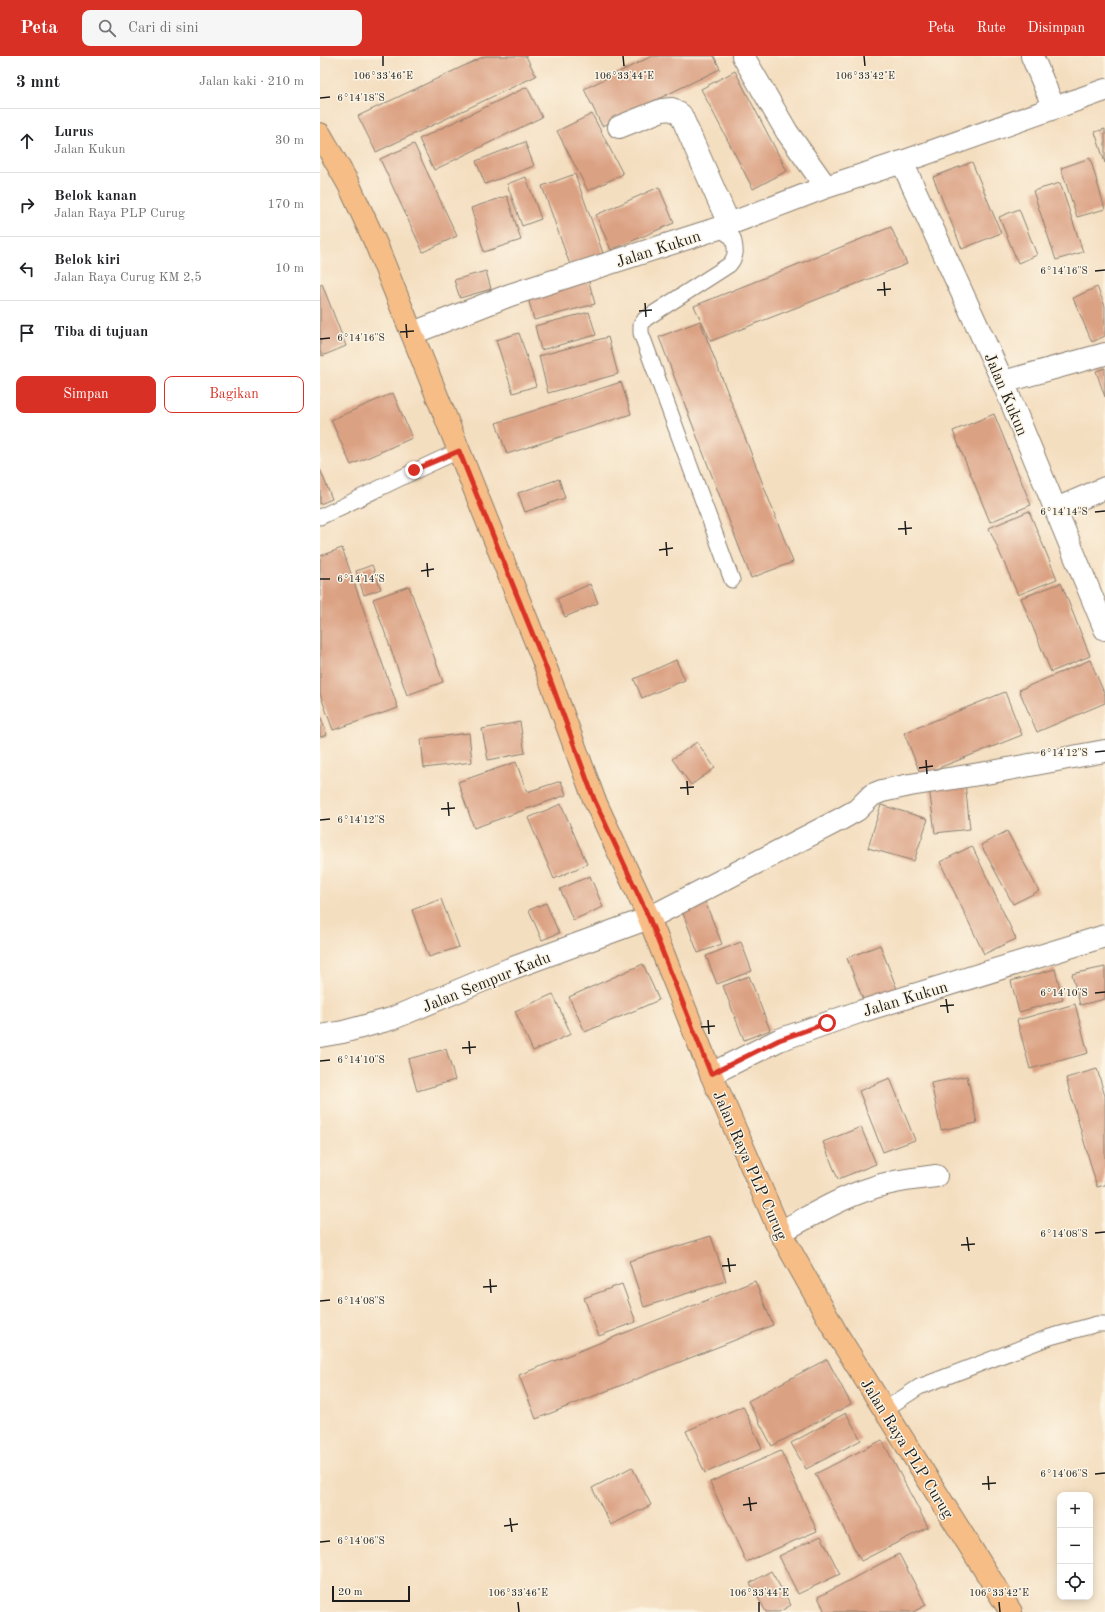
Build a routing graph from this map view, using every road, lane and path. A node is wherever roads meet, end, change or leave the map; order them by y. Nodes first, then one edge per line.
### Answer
1 (743, 56) edge
2 (1032, 56) edge
3 (1105, 90) edge
4 (1054, 108) junction
5 (619, 127) dead end
6 (320, 134) edge
7 (902, 162) junction
8 (826, 187) junction
9 (724, 226) junction
10 (413, 333) junction
11 (1105, 354) edge
12 (1003, 382) junction
13 (459, 451) junction
14 (1105, 488) edge
15 (1056, 509) junction
16 (320, 517) edge
17 (732, 580) dead end
18 (1103, 618) edge
19 (1105, 751) edge
20 (649, 918) junction
21 (1105, 936) edge
22 (320, 1036) edge
23 (711, 1074) junction
24 (936, 1176) dead end
25 (780, 1232) junction
26 (1105, 1324) edge
27 (884, 1410) junction
28 (1011, 1612) edge

1 - 8 street
2 - 4 street
3 - 4 street, Jalan Kukun
4 - 7 street, Jalan Kukun
5 - 9 street
6 - 10 main road, Jalan Raya PLP Curug
7 - 8 street, Jalan Kukun
7 - 12 street, Jalan Kukun
8 - 9 street, Jalan Kukun
9 - 10 street, Jalan Kukun
9 - 17 lane
10 - 13 main road, Jalan Raya PLP Curug
11 - 12 street
12 - 15 street, Jalan Kukun
13 - 16 lane
13 - 20 main road, Jalan Raya PLP Curug
14 - 15 street
15 - 18 street, Jalan Kukun
19 - 20 street, Jalan Sempur Kadu
20 - 22 street, Jalan Sempur Kadu
20 - 23 main road, Jalan Raya PLP Curug
21 - 23 street, Jalan Kukun
23 - 25 main road, Jalan Raya PLP Curug
24 - 25 street
25 - 27 main road, Jalan Raya PLP Curug
26 - 27 lane
27 - 28 main road, Jalan Raya PLP Curug

